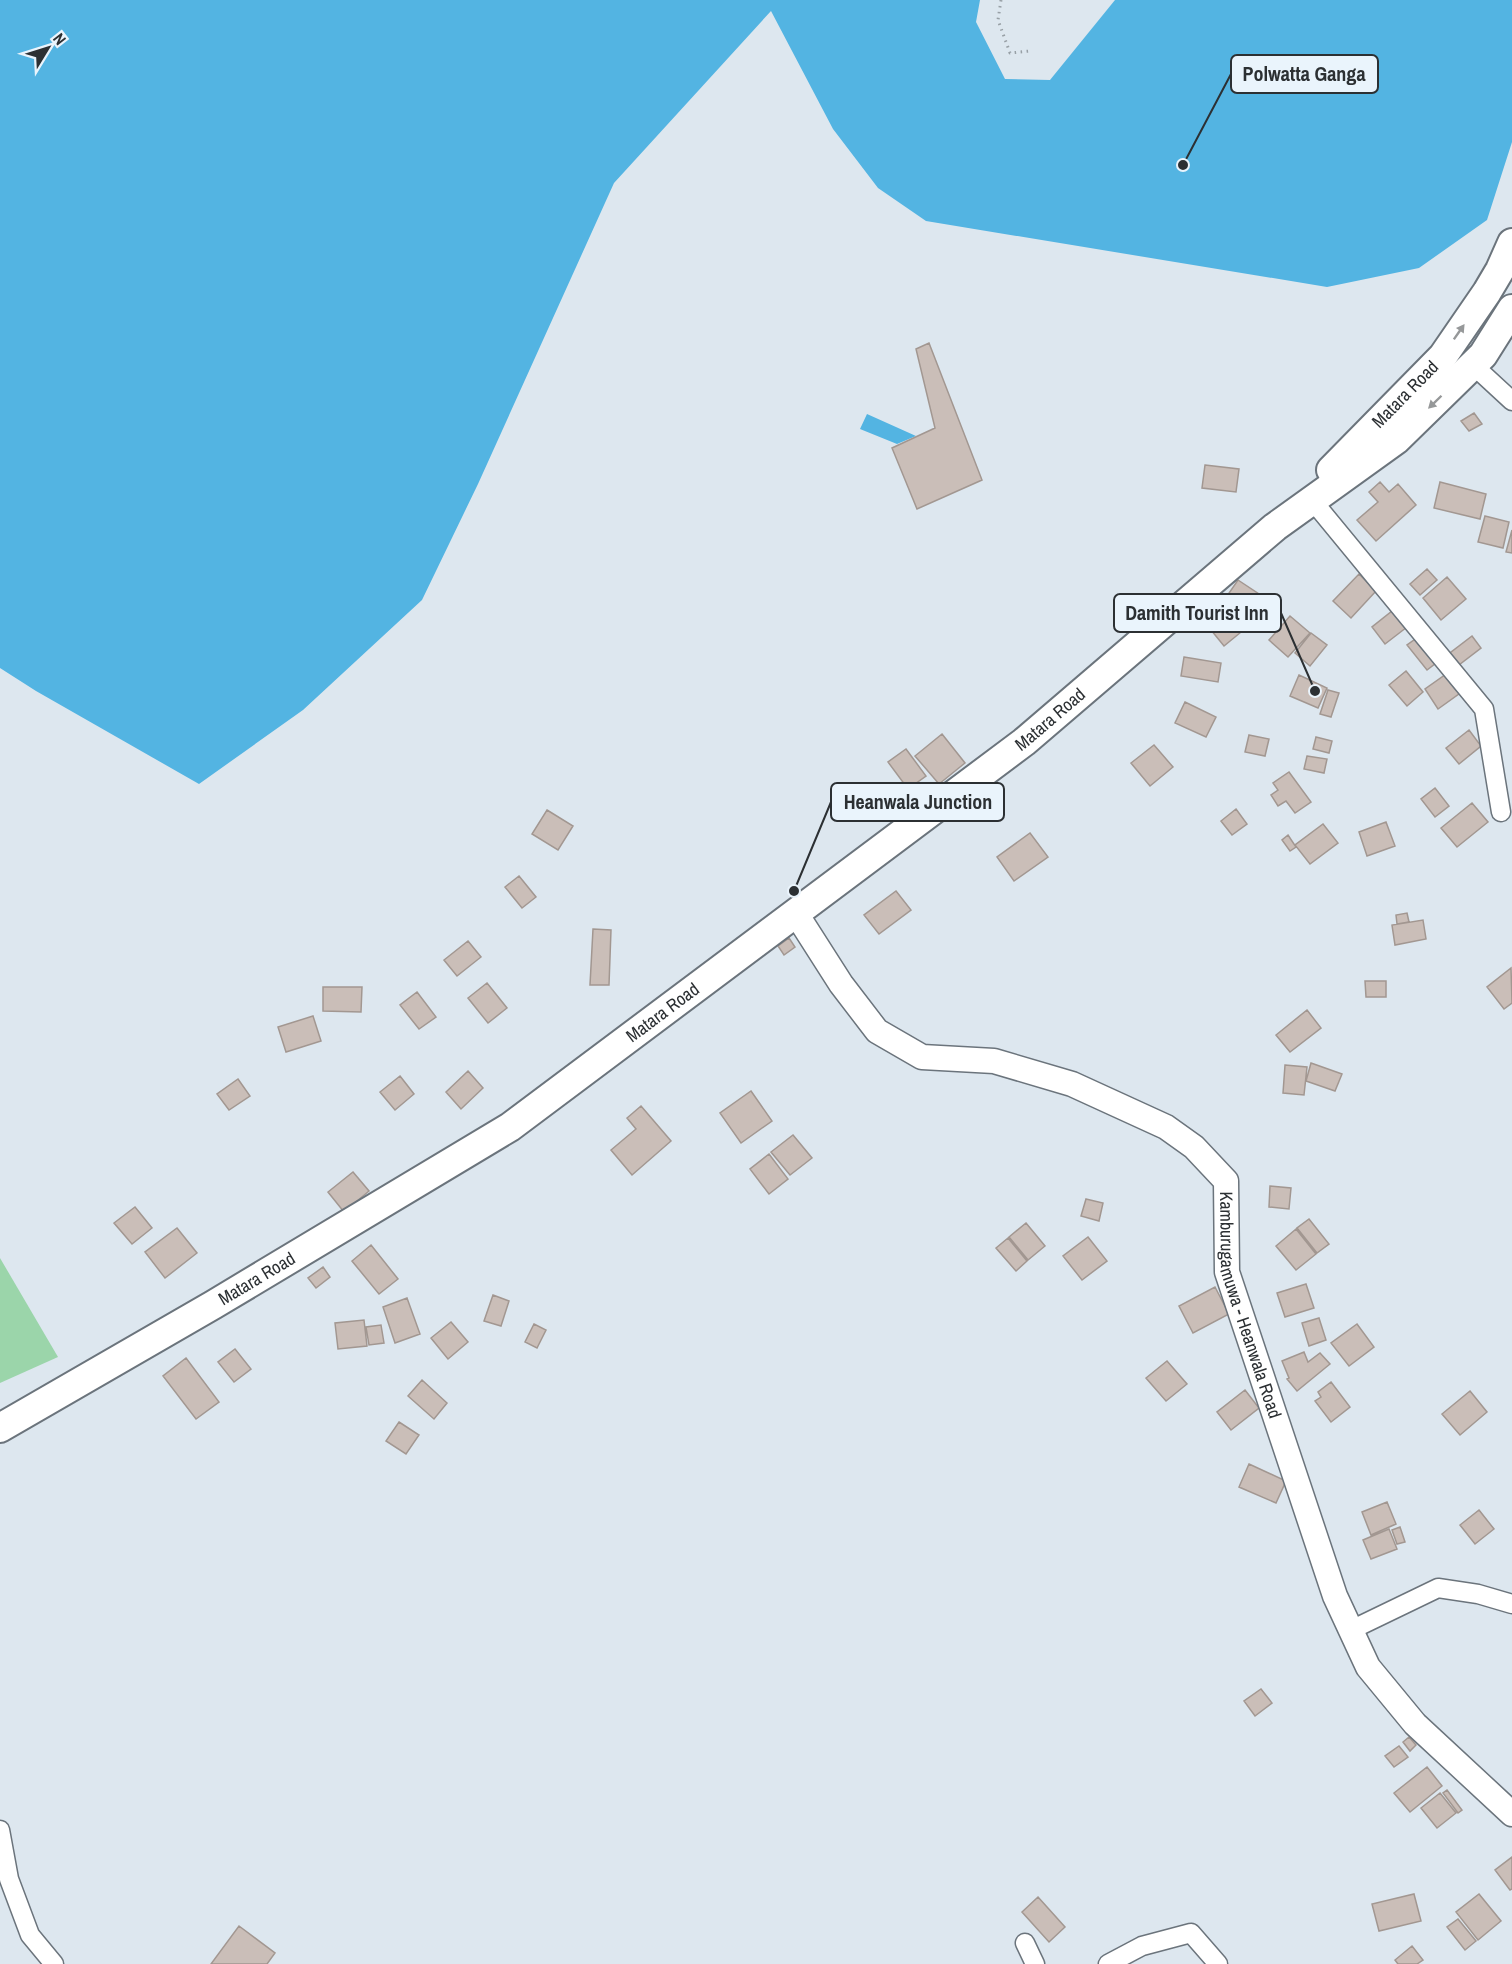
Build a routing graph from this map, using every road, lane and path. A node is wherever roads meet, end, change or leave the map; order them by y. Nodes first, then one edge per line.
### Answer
1 (1001, 0) edge
2 (1030, 51) dead end
3 (1512, 243) edge
4 (1500, 280) edge
5 (1512, 308) edge
6 (1512, 336) edge
7 (1478, 360) junction
8 (1512, 401) edge
9 (1312, 500) junction
10 (1275, 527) junction
11 (1501, 812) dead end
12 (795, 912) junction
13 (0, 1428) edge
14 (1512, 1604) edge
15 (1351, 1630) junction
16 (1512, 1814) edge
17 (0, 1830) edge
18 (1025, 1943) dead end
19 (54, 1964) edge
20 (1035, 1964) edge
21 (1108, 1964) edge
22 (1218, 1964) edge

1 - 2 path
3 - 4 highway, Matara Road
4 - 5 street
10 -> 4 highway, Matara Road
5 - 7 highway, Matara Road
6 - 7 highway
7 - 8 street
7 -> 9 highway, Matara Road
9 - 10 highway, Matara Road
9 - 11 street
10 - 12 highway, Matara Road
12 - 13 highway, Matara Road
12 - 15 main road, Kamburugamuwa - Heanwala Road
14 - 15 street
15 - 16 main road, Kamburugamuwa - Heanwala Road
17 - 19 street
18 - 20 street
21 - 22 street

